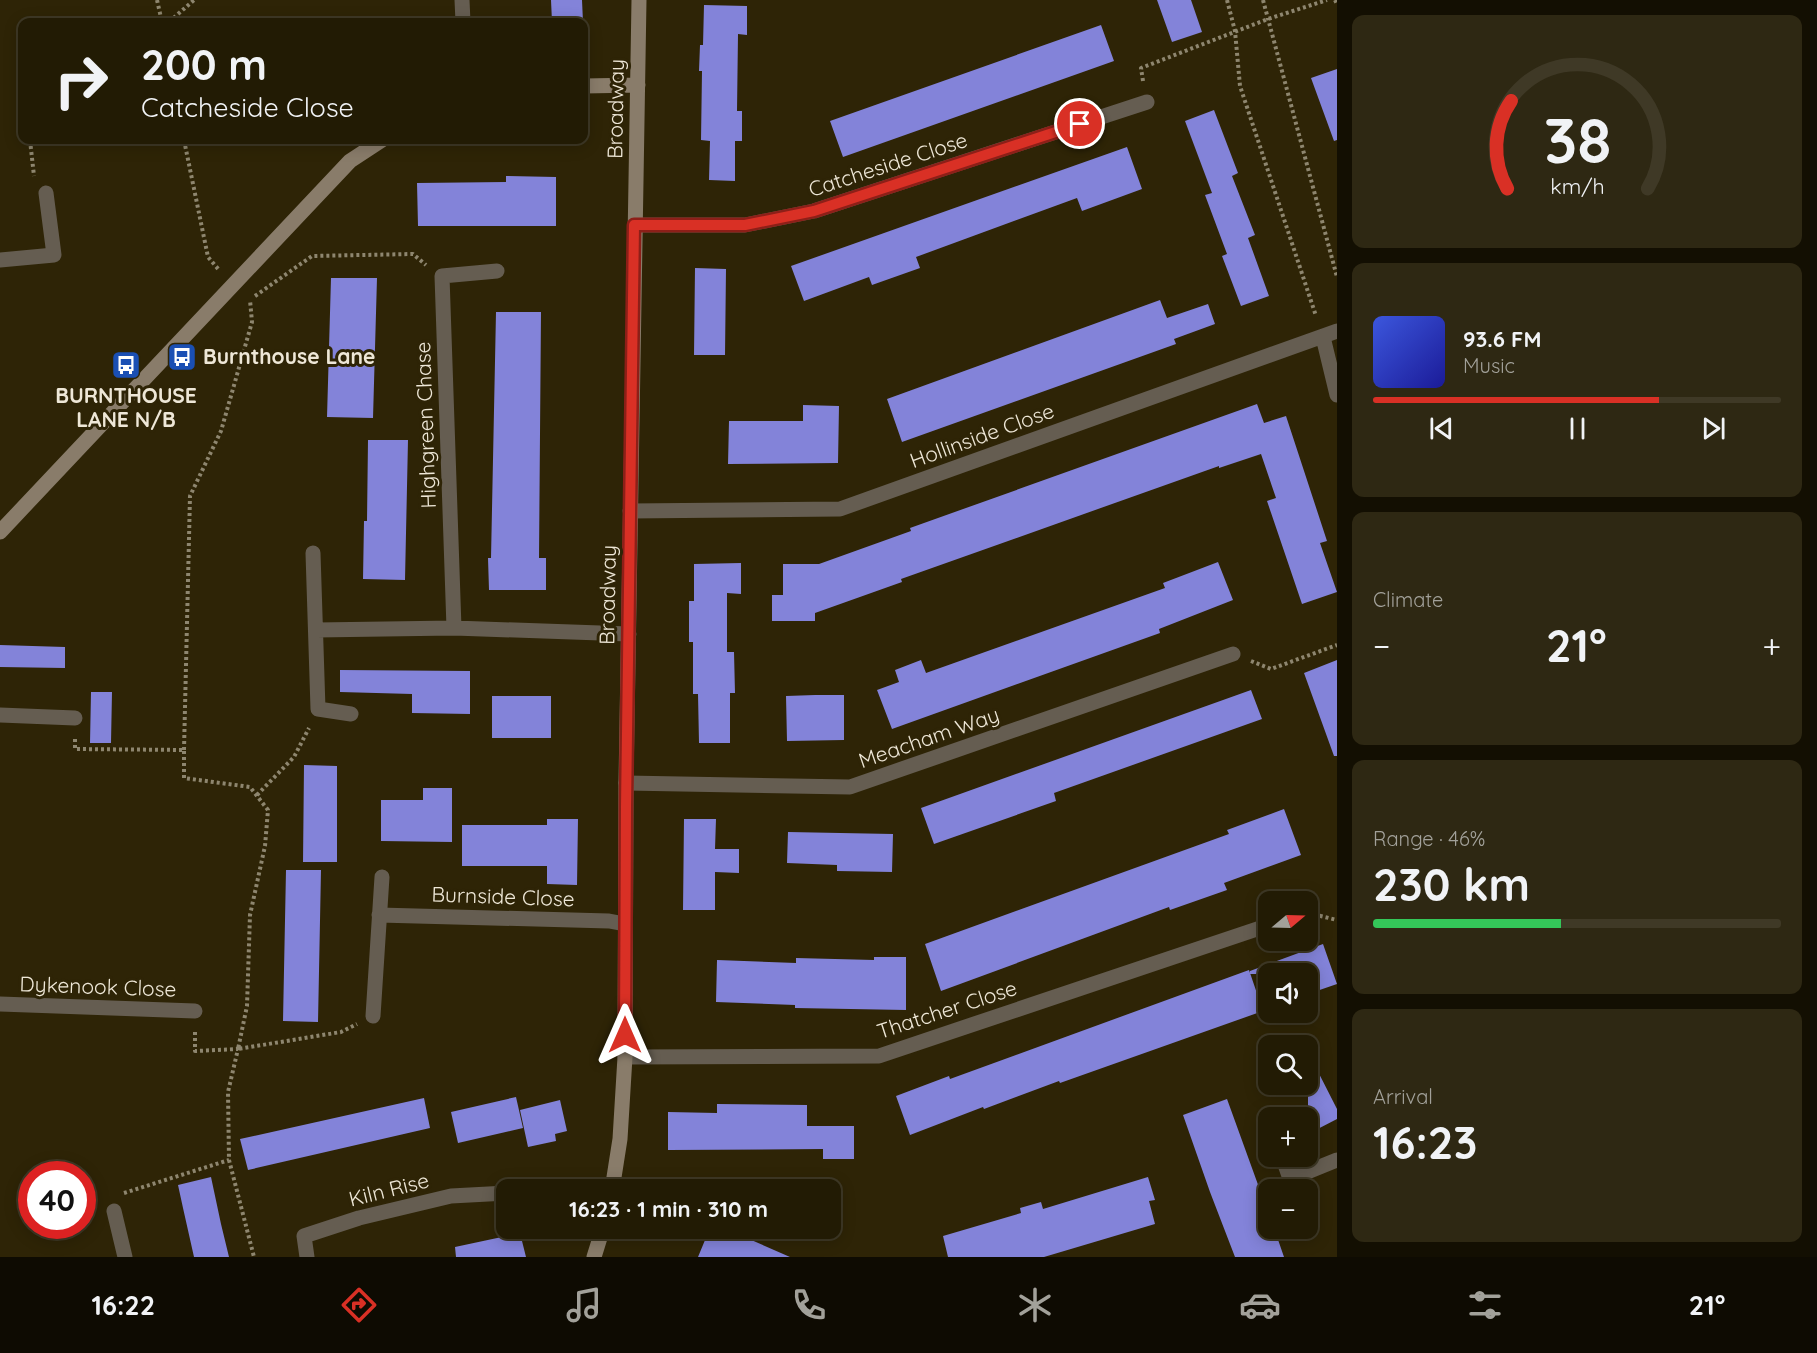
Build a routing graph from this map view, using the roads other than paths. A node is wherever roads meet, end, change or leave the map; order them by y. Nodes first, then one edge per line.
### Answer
1 (462, 0) edge
2 (639, 0) edge
3 (463, 18) edge
4 (638, 85) junction
5 (588, 86) edge
6 (1147, 102) road end
7 (376, 144) edge
8 (46, 193) road end
9 (634, 225) junction
10 (0, 260) edge
11 (497, 271) dead end
12 (1330, 334) edge
13 (1337, 395) edge
14 (630, 511) junction
15 (0, 532) edge
16 (313, 553) dead end
17 (454, 628) junction
18 (316, 630) junction
19 (629, 634) junction
20 (1233, 654) road end
21 (351, 714) dead end
22 (0, 715) edge
23 (75, 718) road end
24 (626, 783) junction
25 (382, 877) dead end
26 (379, 915) junction
27 (625, 924) junction
28 (1258, 929) edge
29 (0, 1004) edge
30 (195, 1011) road end
31 (373, 1016) road end
32 (625, 1057) junction
33 (1337, 1160) edge
34 (614, 1179) edge
35 (1301, 1179) edge
36 (496, 1194) edge
37 (114, 1212) road end
38 (600, 1239) edge
39 (125, 1257) edge
40 (307, 1257) edge
41 (594, 1257) edge

1 - 3 street
2 - 4 street, Broadway
4 - 5 street
4 - 9 street, Broadway
6 - 9 street, Catcheside Close
7 - 15 street
8 - 10 street
9 - 14 street, Broadway
11 - 17 street, Highgreen Chase
12 - 13 street
12 - 14 street, Hollinside Close
14 - 19 street, Broadway
16 - 18 street
17 - 18 street
17 - 19 street
18 - 21 street
19 - 24 street, Broadway
20 - 24 street, Meacham Way
22 - 23 street
24 - 27 street, Broadway
25 - 26 street
26 - 27 street, Burnside Close
26 - 31 street
27 - 32 street, Broadway
28 - 32 street, Thatcher Close
29 - 30 street, Dykenook Close
32 - 34 street, Broadway
33 - 35 street
36 - 40 street, Kiln Rise
37 - 39 street
38 - 41 street

